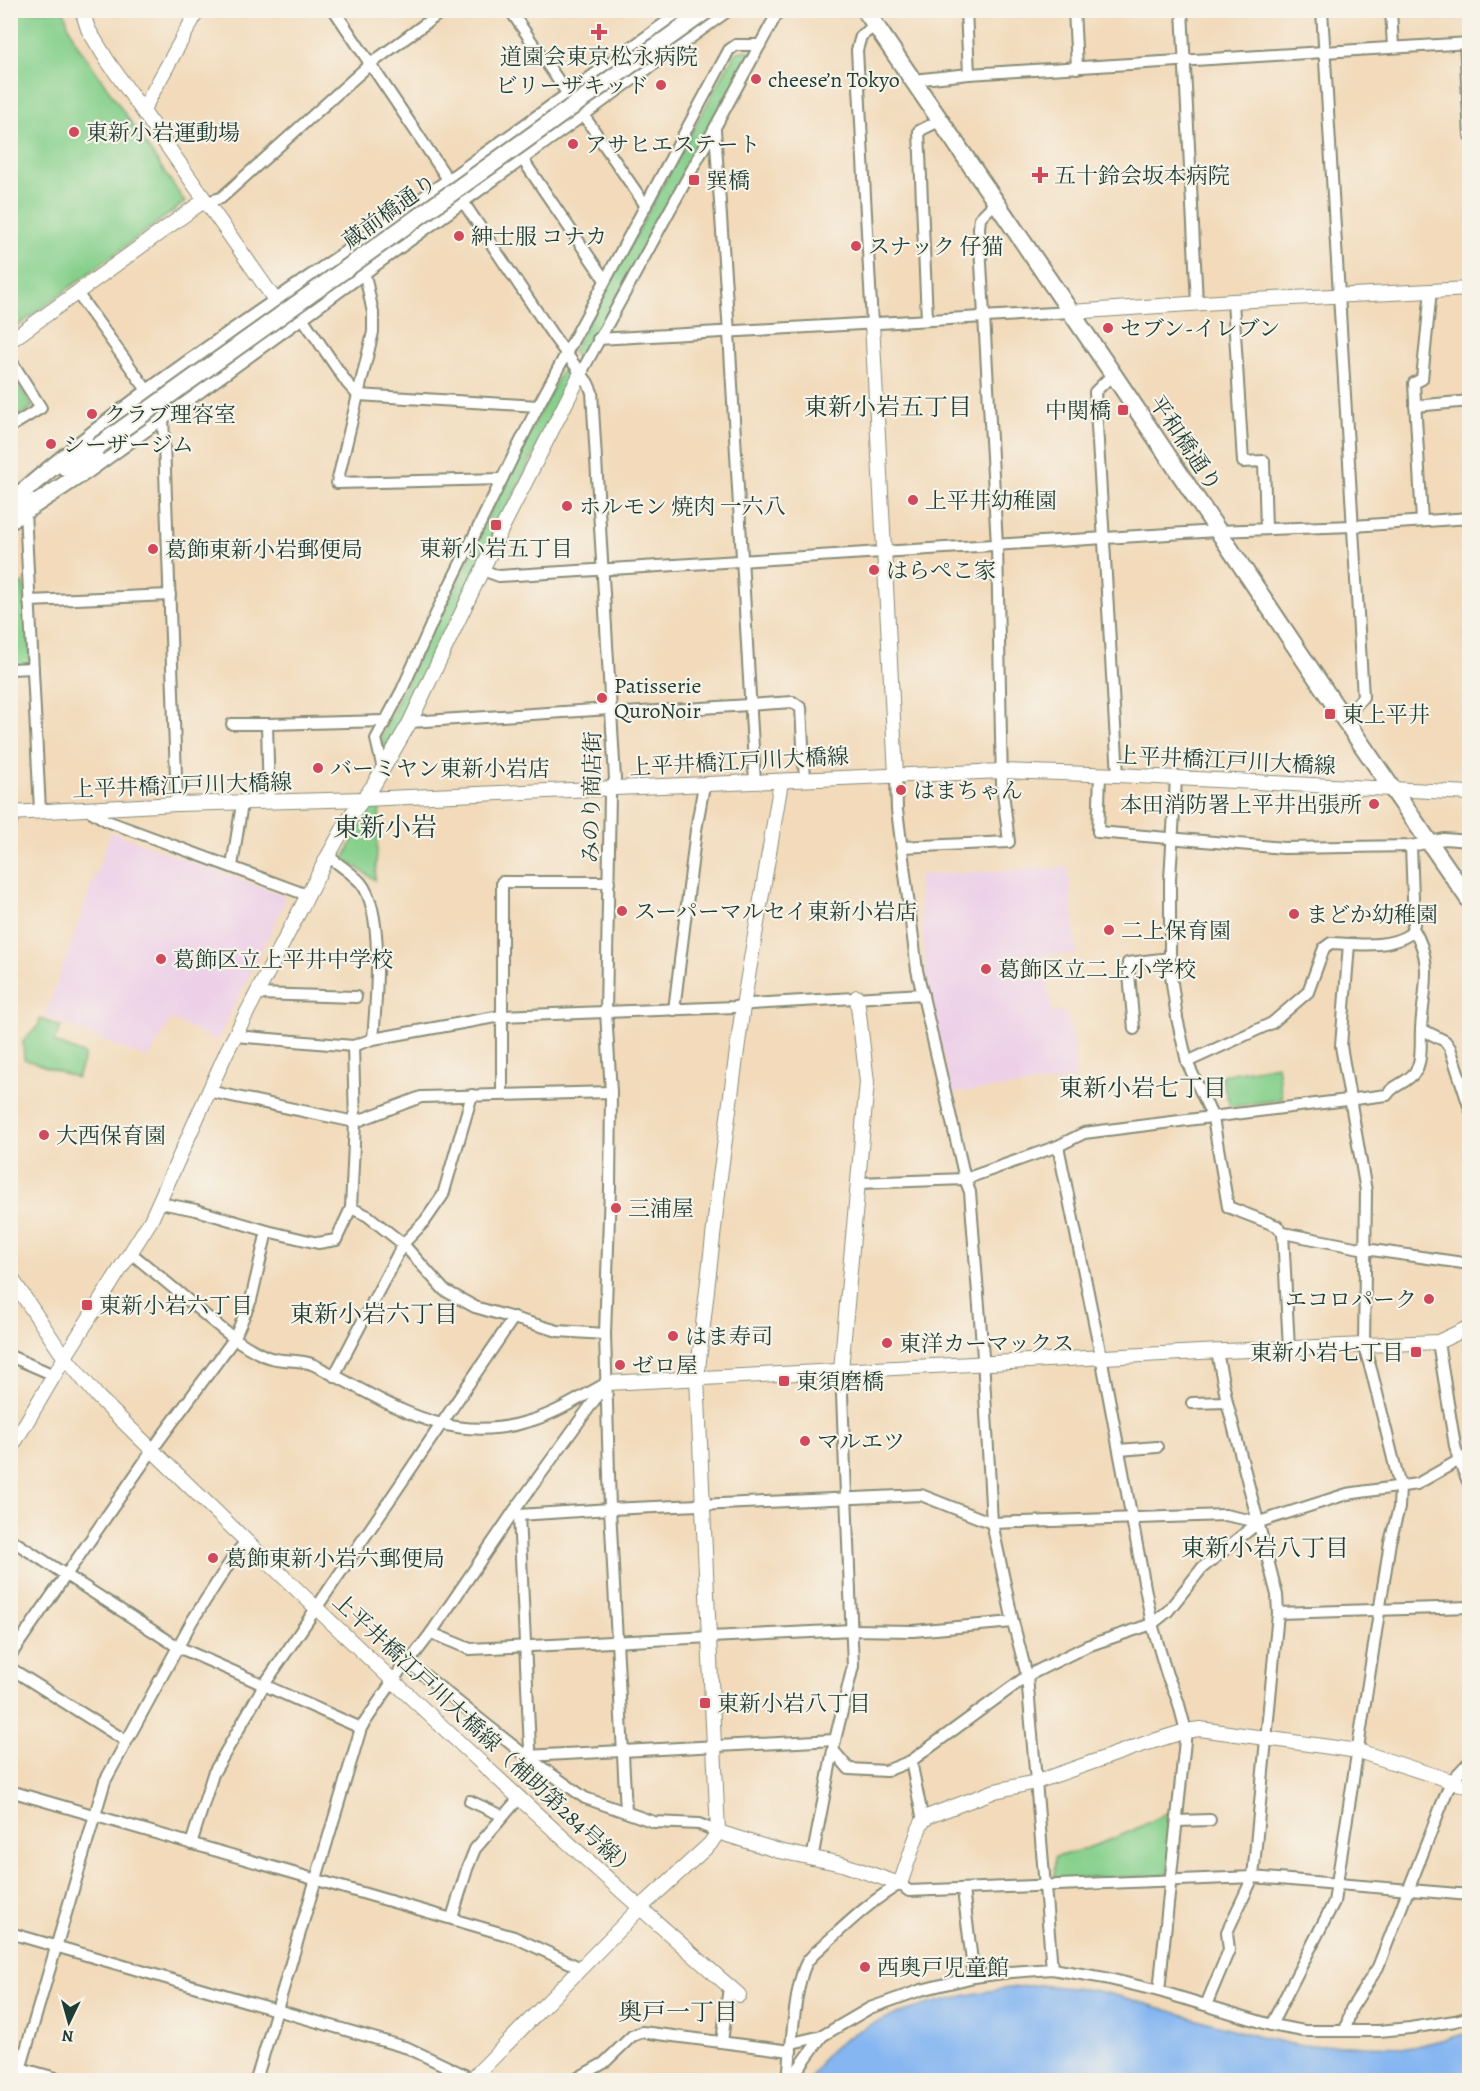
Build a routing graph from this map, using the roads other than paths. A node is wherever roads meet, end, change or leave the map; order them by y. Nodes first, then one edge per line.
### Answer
1 (82, 10) edge
2 (198, 10) edge
3 (334, 10) edge
4 (444, 10) edge
5 (510, 10) edge
6 (707, 10) edge
7 (724, 10) edge
8 (779, 10) edge
9 (865, 10) edge
10 (966, 10) edge
11 (1074, 10) edge
12 (1182, 10) edge
13 (1322, 10) edge
14 (1391, 10) edge
15 (683, 12) edge
16 (875, 26) junction
17 (1467, 43) edge
18 (759, 45) junction
19 (1394, 47) junction
20 (1324, 51) junction
21 (1185, 61) junction
22 (369, 65) junction
23 (1077, 68) junction
24 (969, 74) junction
25 (913, 80) junction
26 (569, 96) junction
27 (143, 110) junction
28 (582, 113) junction
29 (941, 120) junction
30 (715, 130) junction
31 (1470, 136) edge
32 (521, 157) junction
33 (450, 183) junction
34 (461, 199) junction
35 (206, 202) junction
36 (996, 202) junction
37 (646, 206) junction
38 (364, 270) junction
39 (605, 280) junction
40 (1470, 289) edge
41 (1431, 290) junction
42 (77, 293) junction
43 (1338, 296) junction
44 (1233, 301) junction
45 (277, 302) junction
46 (1197, 303) junction
47 (1071, 312) junction
48 (985, 317) junction
49 (296, 319) junction
50 (251, 320) junction
51 (927, 320) junction
52 (872, 323) junction
53 (729, 333) junction
54 (598, 339) junction
55 (10, 341) edge
56 (262, 343) junction
57 (567, 353) junction
58 (10, 359) edge
59 (581, 373) junction
60 (1113, 374) junction
61 (149, 393) junction
62 (358, 395) junction
63 (1470, 401) edge
64 (538, 406) junction
65 (1415, 406) junction
66 (163, 415) junction
67 (10, 427) edge
68 (502, 479) junction
69 (16, 497) edge
70 (1470, 518) edge
71 (10, 521) edge
72 (1422, 521) junction
73 (1353, 526) junction
74 (1266, 529) junction
75 (1217, 531) junction
76 (1104, 539) junction
77 (997, 545) junction
78 (885, 552) junction
79 (741, 562) junction
80 (602, 569) junction
81 (482, 570) junction
82 (170, 595) junction
83 (29, 601) junction
84 (33, 668) junction
85 (10, 669) edge
86 (750, 704) junction
87 (611, 712) junction
88 (1344, 719) junction
89 (384, 721) junction
90 (410, 722) junction
91 (232, 724) dead end
92 (267, 724) junction
93 (383, 769) junction
94 (1002, 771) junction
95 (896, 775) junction
96 (1100, 775) junction
97 (1118, 775) junction
98 (1176, 779) junction
99 (805, 780) junction
100 (755, 782) junction
101 (781, 782) junction
102 (704, 784) junction
103 (612, 788) junction
104 (1392, 788) junction
105 (1470, 793) edge
106 (364, 799) junction
107 (268, 802) junction
108 (177, 804) junction
109 (242, 804) junction
110 (87, 809) junction
111 (40, 811) junction
112 (12, 818) edge
113 (1173, 838) junction
114 (1470, 841) edge
115 (1429, 842) junction
116 (1411, 846) junction
117 (902, 847) junction
118 (328, 856) junction
119 (232, 866) junction
120 (609, 882) junction
121 (307, 895) junction
122 (1470, 901) edge
123 (1413, 928) junction
124 (1349, 944) junction
125 (1170, 958) junction
126 (257, 994) junction
127 (923, 994) junction
128 (356, 997) dead end
129 (857, 997) junction
130 (743, 1006) junction
131 (674, 1010) junction
132 (606, 1012) junction
133 (501, 1016) junction
134 (1134, 1029) dead end
135 (1421, 1029) junction
136 (235, 1036) junction
137 (373, 1039) junction
138 (353, 1046) junction
139 (1187, 1062) junction
140 (208, 1090) junction
141 (611, 1092) junction
142 (502, 1094) junction
143 (472, 1095) junction
144 (1351, 1101) junction
145 (1470, 1109) edge
146 (1213, 1118) junction
147 (355, 1122) junction
148 (1058, 1146) junction
149 (965, 1179) junction
150 (859, 1183) junction
151 (159, 1203) junction
152 (351, 1208) junction
153 (267, 1231) junction
154 (1283, 1233) junction
155 (403, 1244) junction
156 (1365, 1248) junction
157 (132, 1253) junction
158 (1470, 1264) edge
159 (10, 1276) edge
160 (514, 1317) junction
161 (1470, 1327) edge
162 (605, 1334) junction
163 (234, 1339) junction
164 (1438, 1342) junction
165 (1364, 1346) junction
166 (1289, 1349) junction
167 (1216, 1352) junction
168 (10, 1356) edge
169 (1101, 1357) junction
170 (65, 1358) junction
171 (983, 1364) junction
172 (841, 1370) junction
173 (54, 1376) junction
174 (334, 1376) junction
175 (697, 1378) junction
176 (607, 1383) junction
177 (1227, 1402) junction
178 (1192, 1403) dead end
179 (440, 1425) junction
180 (1157, 1447) dead end
181 (10, 1450) edge
182 (152, 1450) junction
183 (1119, 1450) junction
184 (1470, 1454) edge
185 (1459, 1461) junction
186 (1400, 1486) junction
187 (1470, 1486) edge
188 (846, 1498) junction
189 (704, 1504) junction
190 (610, 1509) junction
191 (517, 1513) junction
192 (1131, 1518) junction
193 (1259, 1522) junction
194 (992, 1523) junction
195 (10, 1539) edge
196 (247, 1541) junction
197 (66, 1574) junction
198 (316, 1607) junction
199 (1470, 1607) edge
200 (1380, 1609) junction
201 (1278, 1613) junction
202 (1013, 1622) junction
203 (1152, 1624) junction
204 (852, 1630) junction
205 (431, 1633) junction
206 (710, 1638) junction
207 (617, 1641) junction
208 (527, 1646) junction
209 (178, 1647) junction
210 (10, 1656) edge
211 (408, 1662) junction
212 (10, 1668) edge
213 (1027, 1676) junction
214 (393, 1681) junction
215 (264, 1685) junction
216 (362, 1728) junction
217 (1186, 1731) junction
218 (1266, 1737) junction
219 (126, 1741) junction
220 (834, 1745) junction
221 (715, 1746) junction
222 (622, 1750) junction
223 (1358, 1750) junction
224 (526, 1756) junction
225 (911, 1761) junction
226 (1470, 1761) edge
227 (1451, 1781) junction
228 (1036, 1782) junction
229 (1470, 1787) edge
230 (10, 1791) edge
231 (520, 1797) junction
232 (470, 1801) dead end
233 (626, 1811) junction
234 (95, 1815) junction
235 (503, 1816) junction
236 (1210, 1820) dead end
237 (923, 1821) junction
238 (1177, 1821) junction
239 (718, 1832) junction
240 (191, 1844) junction
241 (812, 1859) junction
242 (1253, 1877) junction
243 (1171, 1879) junction
244 (316, 1880) junction
245 (1338, 1883) junction
246 (900, 1884) junction
247 (1046, 1885) junction
248 (1409, 1889) junction
249 (963, 1890) junction
250 (1470, 1895) edge
251 (640, 1908) junction
252 (452, 1918) junction
253 (10, 1933) edge
254 (57, 1946) junction
255 (581, 1968) junction
256 (1052, 1969) junction
257 (974, 1977) junction
258 (734, 1991) joint
259 (1158, 1991) junction
260 (1206, 2005) junction
261 (277, 2010) junction
262 (1470, 2017) edge
263 (1271, 2025) junction
264 (1345, 2031) junction
265 (822, 2036) junction
266 (722, 2042) junction
267 (791, 2047) junction
268 (20, 2068) junction
269 (17, 2080) edge
270 (63, 2080) edge
271 (256, 2080) edge
272 (472, 2080) edge
273 (574, 2080) edge
274 (789, 2080) edge

1 - 27 street
2 - 27 street
3 - 22 street, みのり商店街
4 - 22 street
5 - 26 street
6 - 69 main road, 蔵前橋通り, bridge
7 - 28 main road
8 - 18 street
9 - 16 main road, 平和橋通り
10 - 24 street
11 - 23 street
12 - 21 street
13 - 20 street
14 - 19 street
15 - 26 main road
16 - 25 main road, 平和橋通り
16 - 52 street
17 - 19 street
17 - 31 street
18 - 30 street
18 - 37 street
19 - 20 street
20 - 21 street
20 - 43 street
21 - 23 street
21 - 46 street
22 - 33 street, みのり商店街
22 - 35 street
23 - 24 street
24 - 25 street
25 - 29 main road, 平和橋通り
26 - 33 main road
27 - 35 street
28 - 32 main road
28 - 37 street
29 - 36 main road, 平和橋通り
29 - 51 street
30 - 53 street
30 - 54 street
32 - 34 main road
32 - 39 street
33 - 34 street, みのり商店街
33 - 45 main road
34 - 38 main road
34 - 57 street, みのり商店街
35 - 42 street
35 - 45 street
36 - 47 main road, 平和橋通り
36 - 48 street
37 - 39 street
38 - 49 main road
38 - 62 street
39 - 57 street
40 - 41 street
41 - 43 street
41 - 65 street
42 - 55 street
42 - 61 street
43 - 44 street
43 - 73 street
44 - 46 street
44 - 74 street
45 - 49 street
45 - 50 main road
46 - 47 street
47 - 48 street
47 - 60 main road, 平和橋通り
48 - 51 street
48 - 77 street
49 - 56 main road
49 - 62 street
50 - 56 main road
50 - 61 main road
51 - 52 street
52 - 53 street
52 - 78 street
53 - 54 street
53 - 79 street
54 - 59 street
56 - 66 main road
57 - 59 street, みのり商店街
57 - 64 street
58 - 67 street
59 - 80 street, みのり商店街
59 - 81 street
60 - 75 main road, 平和橋通り
60 - 76 street
61 - 69 main road
62 - 64 street
62 - 68 street
63 - 65 street
64 - 68 street
65 - 72 street
66 - 69 main road
66 - 82 street
68 - 89 street
69 - 71 main road, 蔵前橋通り
69 - 83 street
70 - 72 street
72 - 73 street
73 - 74 street
73 - 88 street
74 - 75 street
75 - 76 street
75 - 88 main road, 平和橋通り
76 - 77 street
76 - 97 street
77 - 78 street
77 - 94 street
78 - 79 street
78 - 95 street
79 - 80 street
79 - 86 street
80 - 81 street
80 - 87 street, みのり商店街
81 - 90 street
82 - 83 street
82 - 108 street
83 - 84 street
84 - 85 street
84 - 111 street
86 - 87 street
86 - 99 street
86 - 100 street
87 - 90 street
87 - 103 street, みのり商店街
88 - 104 main road, 平和橋通り
89 - 92 street
89 - 93 street
90 - 93 street
91 - 92 street
92 - 107 street
93 - 106 street
94 - 95 street, 上平井橋江戸川大橋線
94 - 96 street, 上平井橋江戸川大橋線
94 - 117 street
95 - 99 street, 上平井橋江戸川大橋線
95 - 117 street
96 - 97 street, 上平井橋江戸川大橋線
96 - 113 street
97 - 98 street, 上平井橋江戸川大橋線
98 - 104 street, 上平井橋江戸川大橋線
98 - 113 street
99 - 101 street, 上平井橋江戸川大橋線
100 - 101 street, 上平井橋江戸川大橋線
100 - 102 street, 上平井橋江戸川大橋線
101 - 130 street
102 - 103 street, 上平井橋江戸川大橋線
102 - 131 street
103 - 106 street, 上平井橋江戸川大橋線
103 - 120 street, みのり商店街
104 - 105 street, 上平井橋江戸川大橋線
104 - 115 main road, 平和橋通り
106 - 107 street, 上平井橋江戸川大橋線
106 - 118 street
107 - 109 street, 上平井橋江戸川大橋線
108 - 109 street, 上平井橋江戸川大橋線
108 - 110 street, 上平井橋江戸川大橋線
109 - 119 street
110 - 111 street, 上平井橋江戸川大橋線
110 - 119 street
111 - 112 street, 上平井橋江戸川大橋線
113 - 116 street
113 - 125 street
114 - 115 street
115 - 116 street
115 - 122 main road, 平和橋通り
116 - 123 street
117 - 127 street
118 - 121 street
118 - 137 street
119 - 121 street
120 - 132 street, みのり商店街
120 - 133 street
121 - 126 street
123 - 124 street
123 - 135 street
124 - 139 street
124 - 144 street
125 - 134 street
125 - 139 street
126 - 128 street
126 - 136 street
127 - 129 street
127 - 149 street
129 - 130 street
129 - 150 street
130 - 131 street
130 - 175 street
131 - 132 street
132 - 133 street
132 - 141 street, みのり商店街
133 - 137 street
133 - 142 street
135 - 144 street
135 - 145 street
136 - 138 street
136 - 140 street
137 - 138 street
138 - 147 street
139 - 146 street
140 - 147 street
140 - 151 street
141 - 142 street
141 - 162 street, みのり商店街
142 - 143 street
143 - 147 street
143 - 155 street
144 - 146 street
144 - 156 street
146 - 148 street
146 - 154 street
147 - 152 street
148 - 149 street
148 - 169 street
149 - 150 street
149 - 171 street
150 - 172 street
151 - 153 street
151 - 157 street
152 - 153 street
152 - 155 street
153 - 163 street
154 - 156 street
154 - 166 street
155 - 160 street
155 - 174 street
156 - 158 street
156 - 165 street
157 - 163 street
157 - 170 street
159 - 170 street, 上平井橋江戸川大橋線（補助第284号線）
160 - 162 street
160 - 179 street
161 - 164 street
162 - 176 street, みのり商店街
163 - 174 street
163 - 182 street
164 - 165 street
164 - 185 street
165 - 166 street
165 - 186 street
166 - 167 street
167 - 169 street
167 - 177 street
168 - 173 street
169 - 171 street
169 - 183 street
170 - 173 street
170 - 182 street, 上平井橋江戸川大橋線（補助第284号線）
171 - 172 street
171 - 194 street
172 - 175 street
172 - 188 street
173 - 181 street
174 - 179 street
175 - 176 street
175 - 189 street
176 - 179 street
176 - 190 street, みのり商店街
176 - 191 street
177 - 178 street
177 - 193 street
179 - 198 street
180 - 183 street
182 - 196 street, 上平井橋江戸川大橋線（補助第284号線）
182 - 197 street
183 - 192 street
184 - 185 street
185 - 186 street
185 - 187 street
186 - 193 street
186 - 200 street
188 - 189 street
188 - 194 street
188 - 204 street
189 - 190 street
189 - 206 street
190 - 191 street
190 - 207 street, みのり商店街
191 - 205 street
191 - 208 street
192 - 193 street
192 - 194 street
192 - 203 street
193 - 201 street
193 - 203 street
194 - 202 street
195 - 197 street
196 - 198 street, 上平井橋江戸川大橋線（補助第284号線）
196 - 209 street
197 - 209 street
197 - 210 street
198 - 214 street, 上平井橋江戸川大橋線（補助第284号線）
198 - 215 street
199 - 200 street
200 - 201 street
200 - 223 street
201 - 218 street
202 - 204 street
202 - 213 street
203 - 213 street
203 - 217 street
204 - 206 street
204 - 220 street
205 - 208 street
205 - 211 street
206 - 207 street
206 - 221 street
207 - 208 street
207 - 222 street, みのり商店街
208 - 224 street
209 - 215 street
209 - 219 street
211 - 214 street
211 - 224 street
212 - 219 street
213 - 225 street
213 - 228 street
214 - 216 street
214 - 231 street, 上平井橋江戸川大橋線（補助第284号線）
215 - 216 street
215 - 240 street
216 - 244 street
217 - 218 street
217 - 228 street
217 - 238 street
218 - 223 street
218 - 242 street
219 - 234 street
220 - 221 street
220 - 225 street
220 - 241 street
221 - 222 street
221 - 239 street
222 - 224 street
222 - 233 street, みのり商店街
223 - 227 street
223 - 245 street
224 - 233 street
225 - 237 street
226 - 227 street
227 - 229 street
227 - 248 street
228 - 237 street
228 - 247 street
230 - 234 street
231 - 235 street
231 - 251 street, 上平井橋江戸川大橋線（補助第284号線）
232 - 235 street
233 - 239 street
234 - 240 street
234 - 254 street
235 - 252 street
236 - 238 street
237 - 246 street
238 - 243 street
239 - 241 street
239 - 251 street
240 - 244 street
241 - 246 street
242 - 243 street
242 - 245 street
242 - 260 street
243 - 247 street
243 - 259 street
244 - 252 street
244 - 261 street
245 - 248 street
245 - 263 street
246 - 249 street
246 - 267 street
247 - 249 street
247 - 256 street
248 - 250 street
248 - 264 street
249 - 257 street
251 - 255 street
251 - 258 street, 上平井橋江戸川大橋線（補助第284号線）
252 - 255 street
253 - 254 street
254 - 261 street
254 - 268 street
255 - 272 street
256 - 257 street
256 - 259 street
257 - 265 street
258 - 266 street
259 - 260 street
260 - 263 street
261 - 271 street
261 - 272 street
262 - 264 street
263 - 264 street
265 - 267 street
265 - 274 street
266 - 267 street
266 - 273 street
267 - 274 street
268 - 269 street
268 - 270 street

